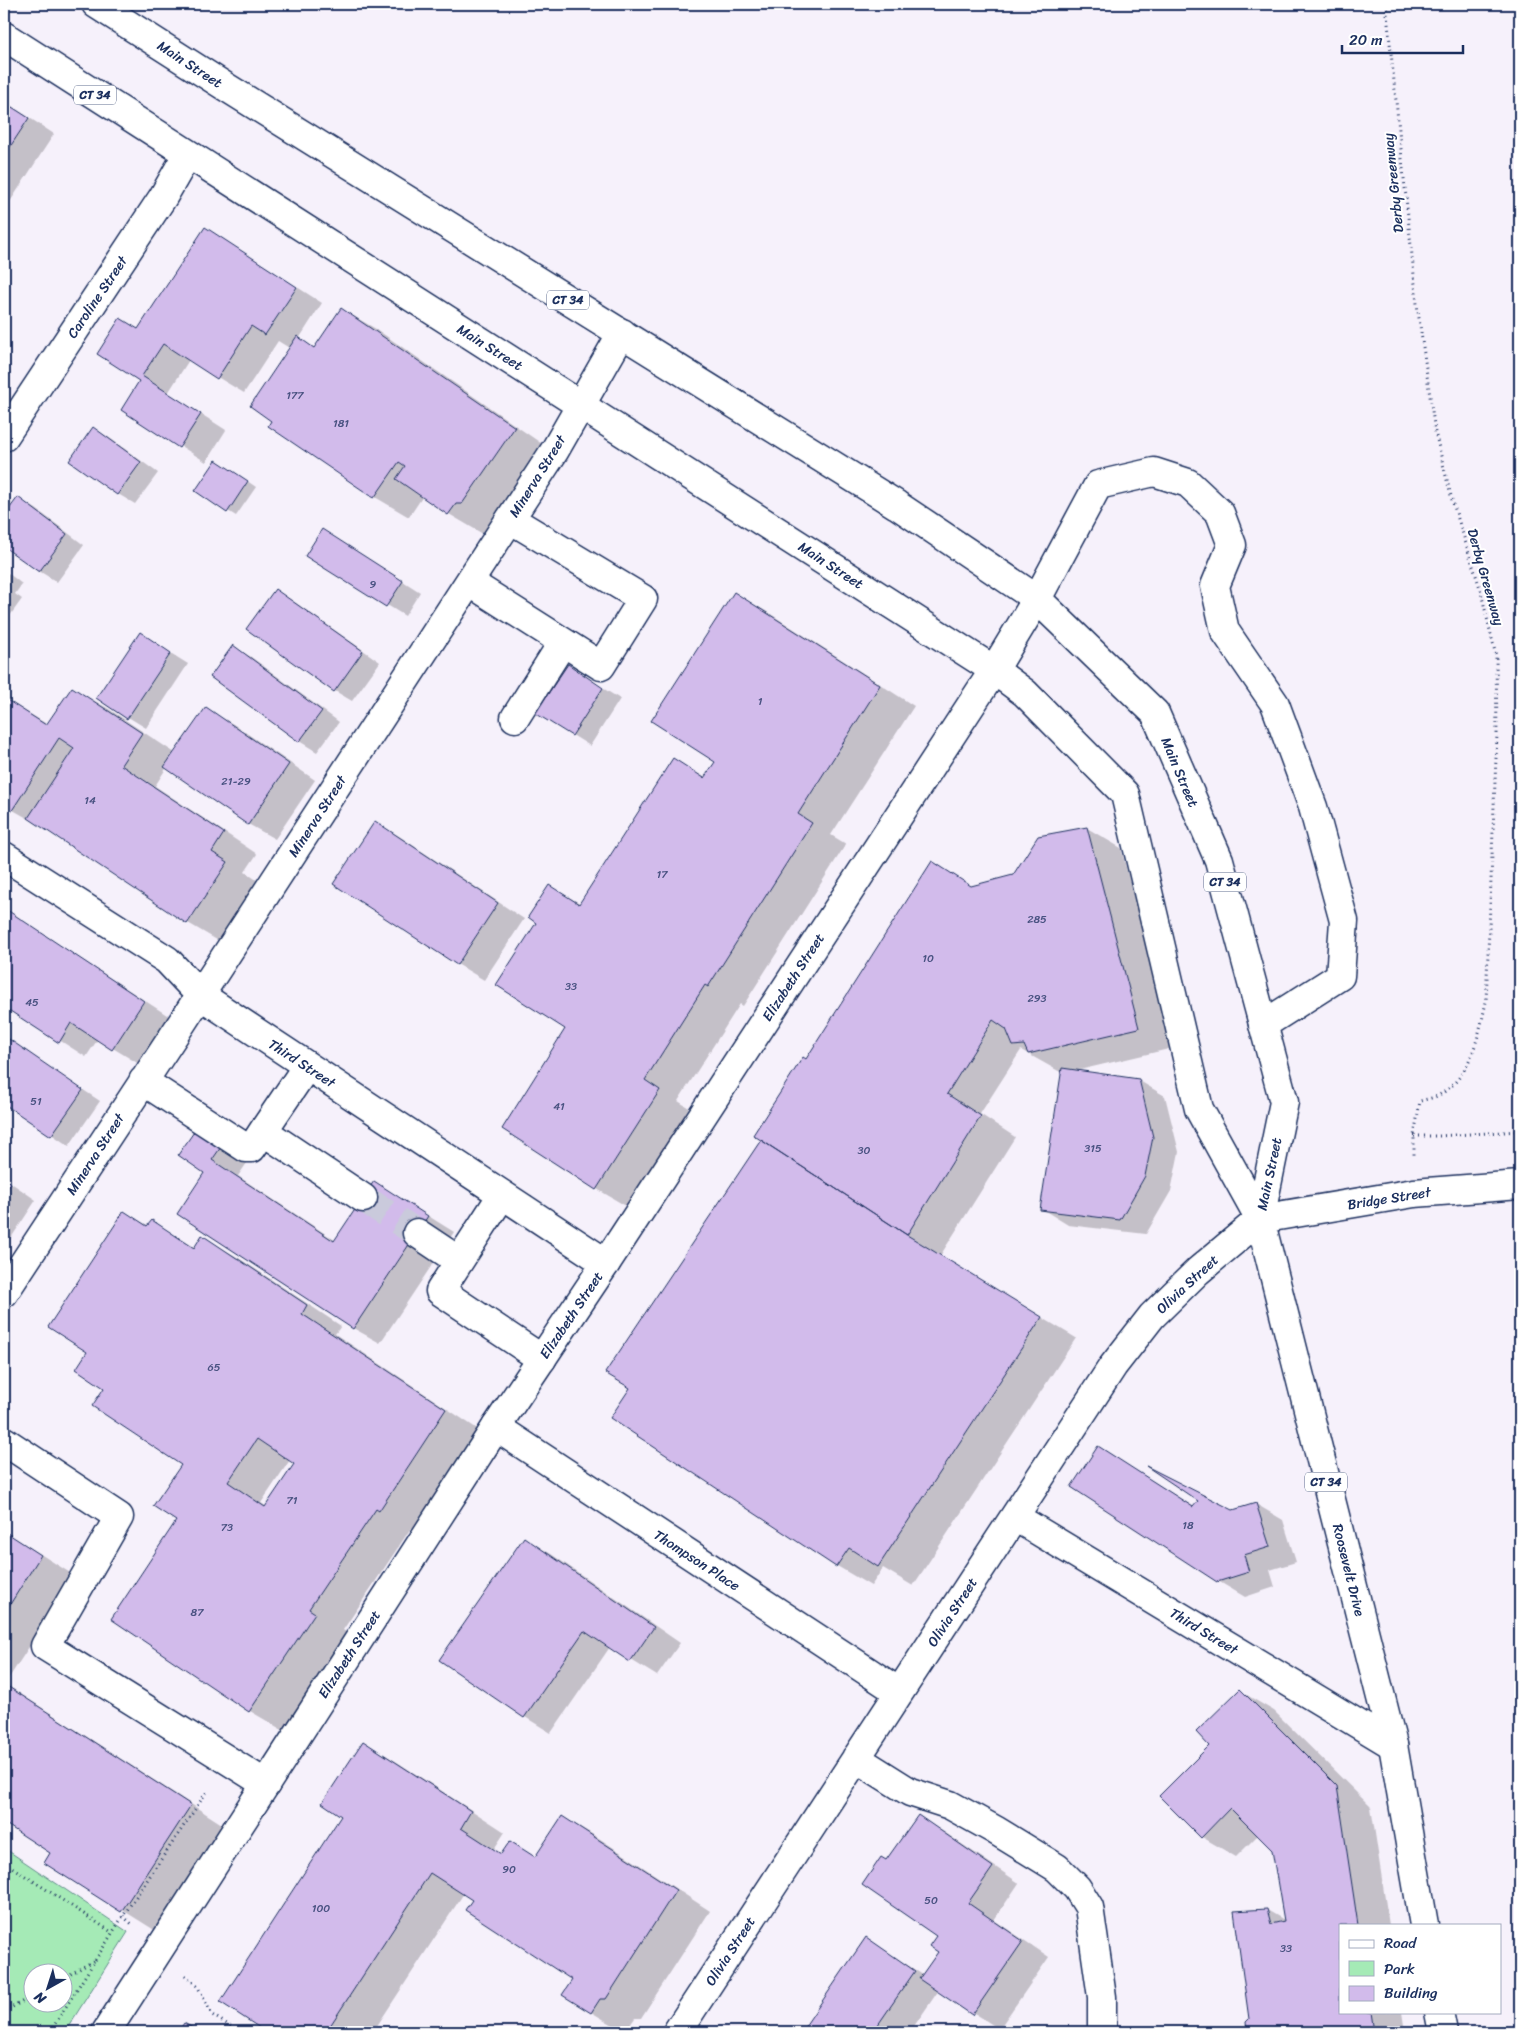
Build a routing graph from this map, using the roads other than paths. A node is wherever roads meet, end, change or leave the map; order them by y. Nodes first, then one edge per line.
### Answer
1 (96, 4) edge
2 (4, 36) edge
3 (187, 154) junction
4 (622, 333) junction
5 (581, 404) junction
6 (4, 437) edge
7 (510, 519) junction
8 (469, 582) junction
9 (1037, 599) junction
10 (562, 642) junction
11 (994, 670) junction
12 (515, 718) dead end
13 (4, 856) edge
14 (200, 995) junction
15 (1263, 1025) junction
16 (307, 1066) junction
17 (144, 1081) junction
18 (263, 1131) junction
19 (1520, 1185) edge
20 (502, 1195) junction
21 (363, 1198) tunnel mouth
22 (1260, 1219) junction
23 (417, 1233) tunnel mouth
24 (459, 1261) junction
25 (606, 1263) junction
26 (4, 1293) edge
27 (542, 1359) junction
28 (496, 1427) junction
29 (4, 1441) edge
30 (1015, 1517) junction
31 (899, 1692) junction
32 (1393, 1744) junction
33 (856, 1758) junction
34 (266, 1784) junction
35 (1424, 1924) edge
36 (1440, 2014) edge
37 (681, 2031) edge
38 (106, 2032) edge
39 (1102, 2032) edge
40 (1443, 2032) edge

1 - 4 main road, Main Street / CT 34
2 - 3 main road, Main Street / CT 34
3 - 5 main road, Main Street / CT 34
3 - 6 main road, Caroline Street
4 - 5 main road, Minerva Street
4 - 9 main road, Main Street / CT 34
5 - 7 main road, Minerva Street
5 - 11 main road, Main Street / CT 34
7 - 8 main road, Minerva Street
7 - 10 main road
8 - 10 main road
8 - 14 main road, Minerva Street
9 - 11 main road, Elizabeth Street
9 - 15 main road, Main Street / CT 34
9 - 15 main road, Elizabeth Street
10 - 12 main road
11 - 22 main road, Main Street / CT 34
11 - 25 main road, Elizabeth Street
13 - 14 main road, Third Street
14 - 16 main road, Third Street
14 - 17 main road, Minerva Street
15 - 22 main road, Main Street / CT 34
16 - 18 main road
16 - 20 main road, Third Street
17 - 18 main road
17 - 26 main road, Minerva Street
18 - 21 main road
19 - 22 main road, Bridge Street
20 - 24 main road
20 - 25 main road, Third Street
22 - 30 main road, Olivia Street
22 - 32 main road, Roosevelt Drive / CT 34
23 - 24 main road
24 - 27 main road
25 - 27 main road, Elizabeth Street
27 - 28 main road, Elizabeth Street
28 - 31 main road, Thompson Place
28 - 34 main road, Elizabeth Street
29 - 34 main road
30 - 31 main road, Olivia Street
30 - 32 main road, Third Street
31 - 33 main road, Olivia Street
32 - 35 main road, Roosevelt Drive / CT 34
33 - 37 main road, Olivia Street
33 - 39 main road
34 - 38 main road, Elizabeth Street
36 - 40 main road

